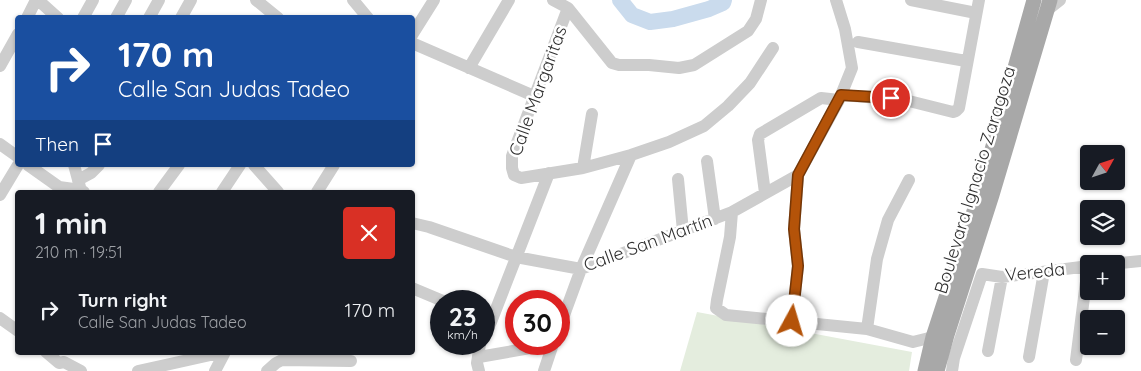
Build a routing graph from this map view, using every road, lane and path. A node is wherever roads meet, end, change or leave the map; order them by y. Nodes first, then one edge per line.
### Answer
1 (37, 0) edge
2 (93, 0) edge
3 (126, 0) edge
4 (158, 0) edge
5 (191, 0) edge
6 (256, 0) edge
7 (353, 0) edge
8 (434, 0) edge
9 (509, 0) edge
10 (554, 0) edge
11 (761, 0) edge
12 (836, 0) edge
13 (911, 0) edge
14 (979, 0) edge
15 (1034, 0) edge
16 (1060, 0) edge
17 (1048, 5) edge
18 (568, 8) junction
19 (976, 13) junction
20 (29, 15) edge
21 (54, 15) edge
22 (85, 15) edge
23 (118, 15) edge
24 (150, 15) edge
25 (183, 15) edge
26 (274, 15) edge
27 (366, 15) edge
28 (415, 30) edge
29 (15, 39) edge
30 (415, 44) edge
31 (773, 48) dead end
32 (966, 61) junction
33 (0, 66) edge
34 (469, 68) junction
35 (852, 68) junction
36 (534, 96) junction
37 (840, 97) junction
38 (592, 114) dead end
39 (0, 144) edge
40 (631, 155) junction
41 (15, 156) edge
42 (707, 161) dead end
43 (17, 167) edge
44 (30, 167) edge
45 (75, 167) edge
46 (97, 167) edge
47 (178, 167) edge
48 (239, 167) edge
49 (257, 167) edge
50 (333, 167) edge
51 (583, 168) junction
52 (549, 173) junction
53 (798, 175) junction
54 (678, 179) dead end
55 (909, 180) dead end
56 (81, 188) edge
57 (53, 189) edge
58 (160, 190) edge
59 (223, 190) edge
60 (276, 190) edge
61 (318, 190) edge
62 (765, 193) junction
63 (0, 195) edge
64 (732, 212) junction
65 (714, 219) junction
66 (415, 224) edge
67 (683, 231) junction
68 (516, 257) junction
69 (1141, 261) edge
70 (1125, 263) edge
71 (1080, 267) edge
72 (582, 269) junction
73 (1044, 272) junction
74 (1002, 277) junction
75 (415, 289) edge
76 (430, 296) edge
77 (570, 300) edge
78 (1084, 300) edge
79 (495, 303) edge
80 (0, 318) edge
81 (792, 321) junction
82 (15, 329) edge
83 (867, 329) junction
84 (933, 337) junction
85 (988, 351) dead end
86 (51, 355) edge
87 (210, 355) edge
88 (223, 355) edge
89 (479, 355) edge
90 (549, 355) edge
91 (1029, 357) dead end
92 (1076, 360) dead end
93 (351, 361) dead end
94 (62, 362) edge
95 (332, 366) edge
96 (80, 371) edge
97 (138, 371) edge
98 (215, 371) edge
99 (267, 371) edge
100 (479, 371) edge
101 (544, 371) edge
102 (925, 371) edge
103 (937, 371) edge
104 (952, 371) edge

1 - 20 street
1 - 21 street
2 - 22 street
3 - 23 street
4 - 24 street
5 - 25 street
6 - 26 street
7 - 27 street
8 - 28 street
9 - 34 street
10 - 18 street
11 - 18 street
12 - 35 street
13 - 19 street
14 - 19 street
15 - 84 main road, Boulevard Ignacio Zaragoza
16 - 17 street
17 - 103 main road, Boulevard Ignacio Zaragoza
18 - 36 street, Calle Margaritas
19 - 32 street
29 - 33 street
30 - 34 street
31 - 40 street
32 - 35 street
32 - 37 street
34 - 36 street
35 - 37 street
36 - 52 street, Calle Margaritas
37 - 53 street
37 - 62 street
38 - 51 street
39 - 41 street
40 - 51 street
40 - 72 street
42 - 65 street
43 - 63 street
44 - 57 street
45 - 56 street
46 - 56 street
47 - 58 street
48 - 59 street
49 - 60 street
50 - 61 street
51 - 52 street
52 - 68 street
53 - 62 street, Calle San Martín
53 - 81 street
54 - 67 street
55 - 83 street
56 - 57 street
62 - 64 street, Calle San Martín
64 - 65 street, Calle San Martín
64 - 81 street
65 - 67 street, Calle San Martín
66 - 68 street, Calle San Martín
67 - 72 street, Calle San Martín
68 - 72 street, Calle San Martín
68 - 79 street
69 - 70 street
71 - 73 street, Vereda
72 - 77 street
73 - 74 street, Vereda
73 - 91 street
74 - 85 street
74 - 104 street, Vereda
75 - 76 street
78 - 92 street
80 - 82 street
81 - 83 street
83 - 84 street
84 - 102 main road, Boulevard Ignacio Zaragoza
86 - 94 street
87 - 97 street
88 - 98 street
89 - 100 street
90 - 101 street
93 - 95 street
94 - 96 street
95 - 99 street

